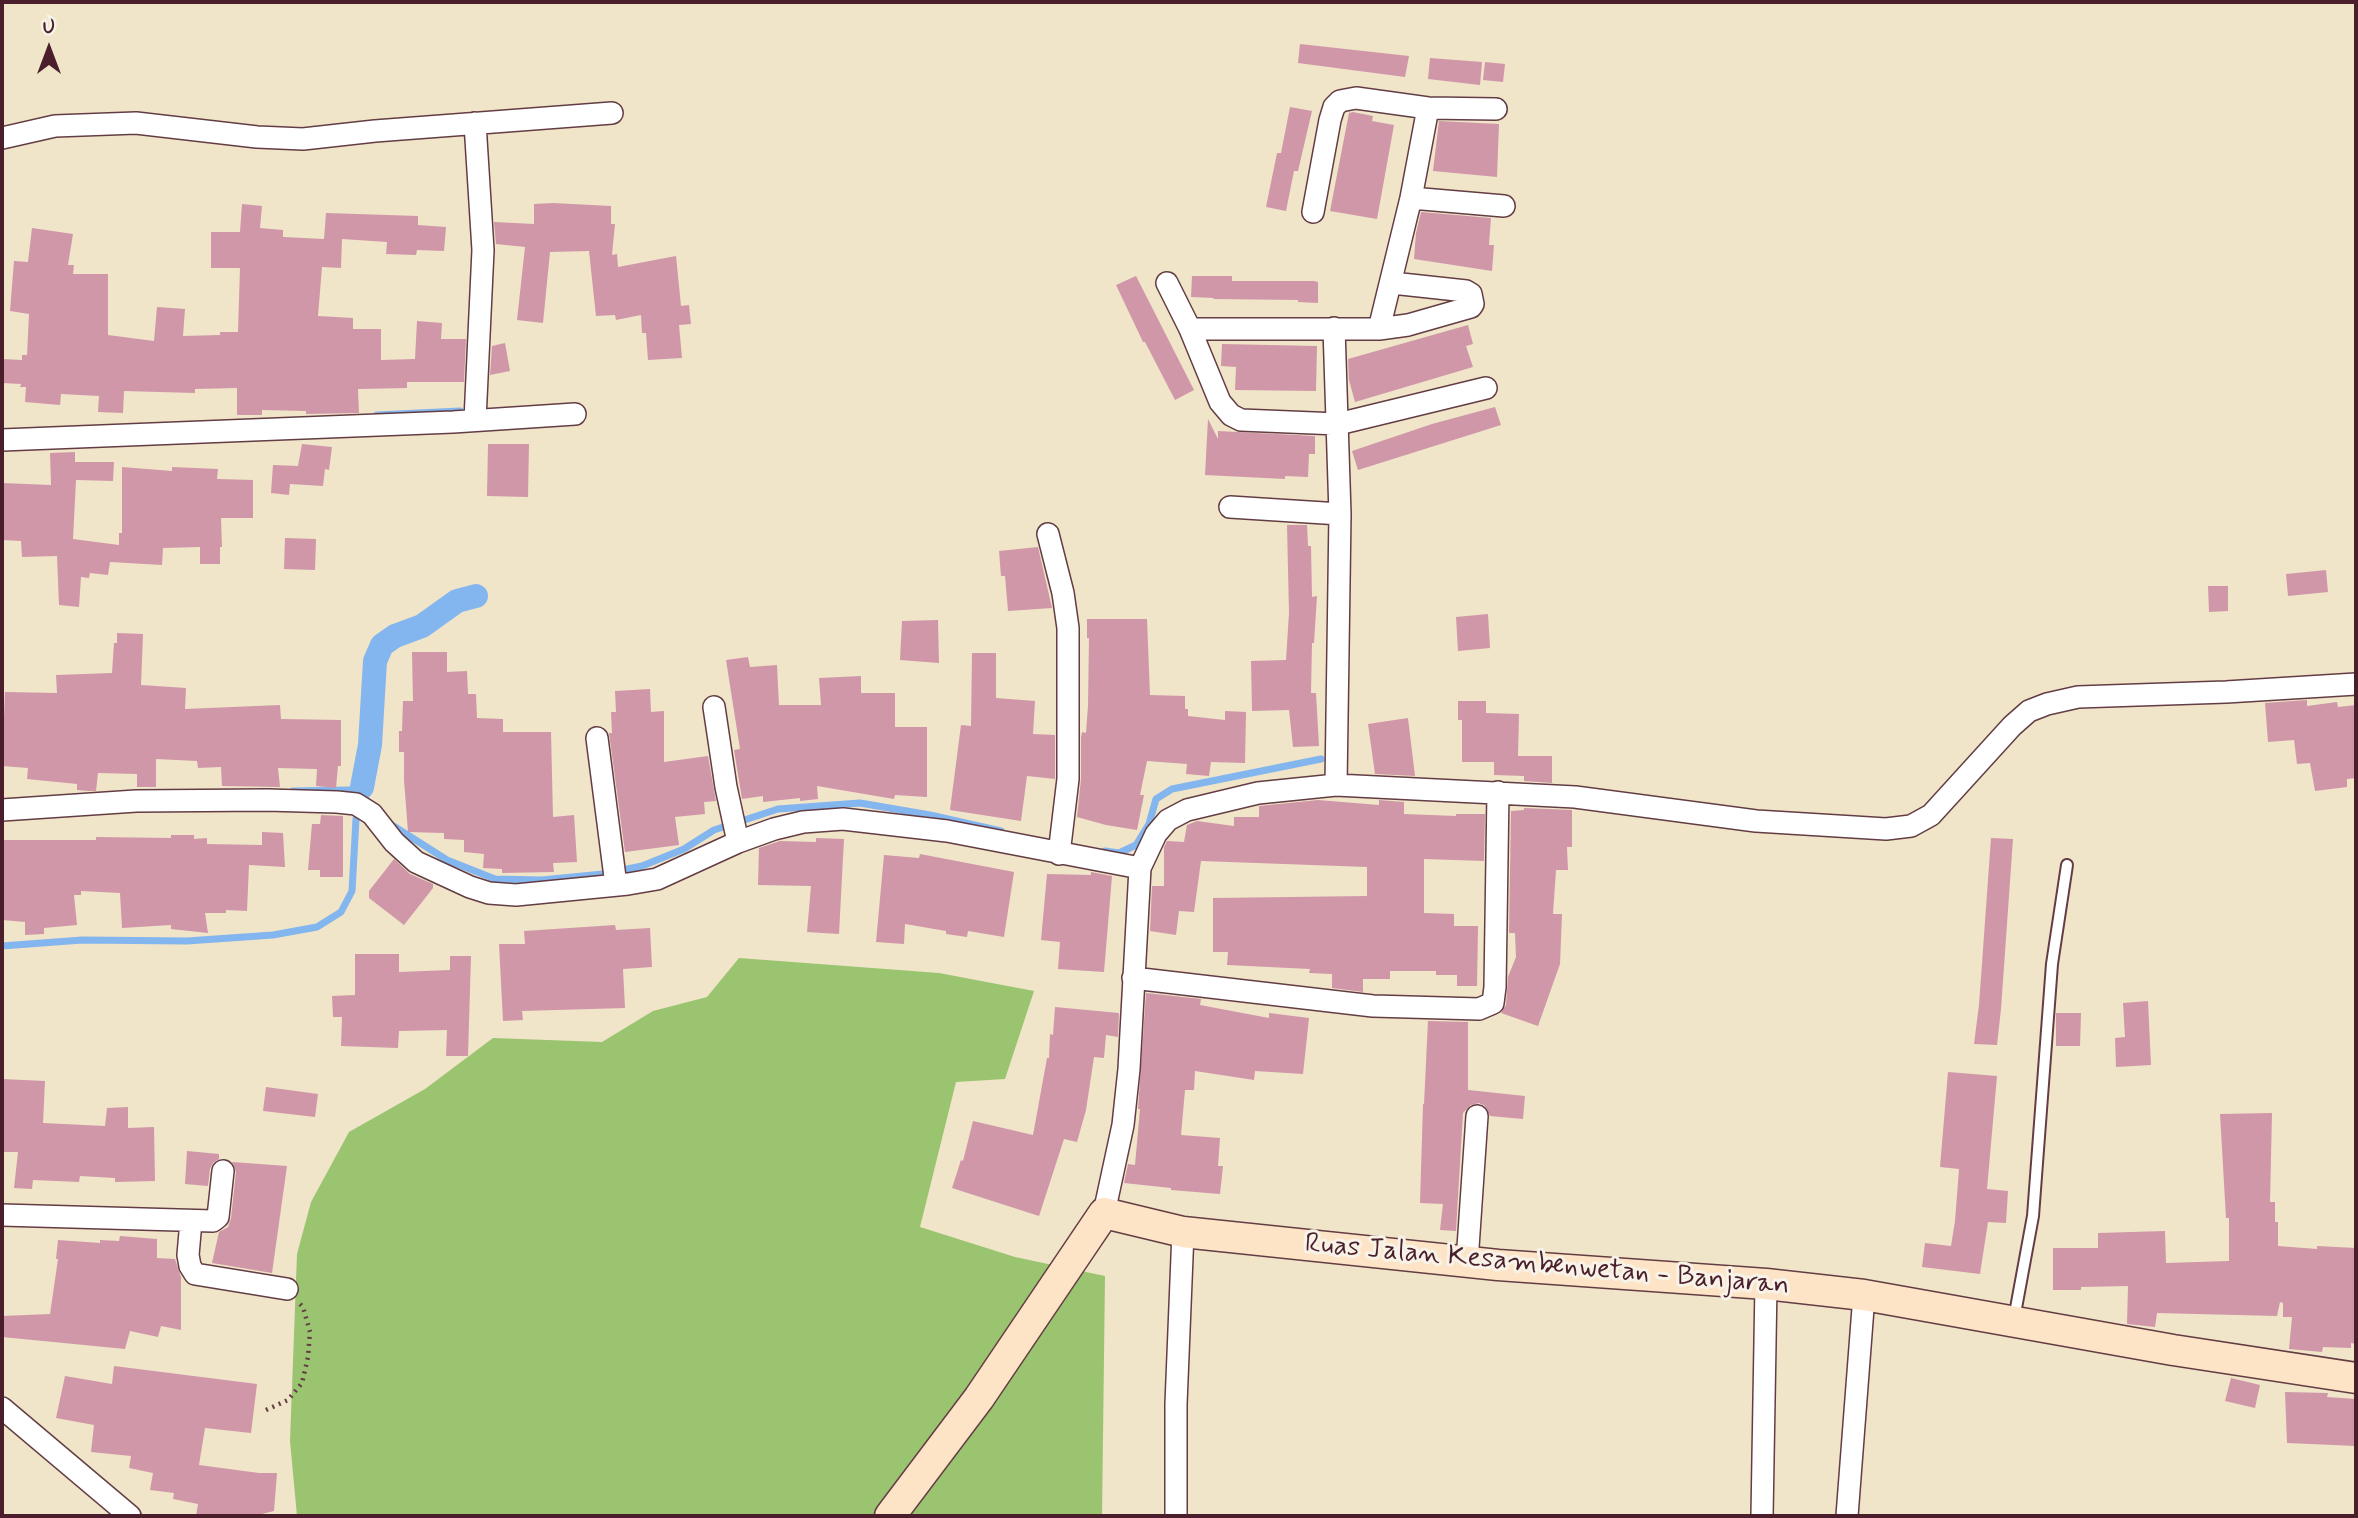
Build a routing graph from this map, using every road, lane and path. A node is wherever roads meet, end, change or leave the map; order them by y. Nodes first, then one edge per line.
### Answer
1 (1427, 108) junction
2 (1496, 109) dead end
3 (612, 113) dead end
4 (475, 123) junction
5 (2, 138) edge
6 (1411, 198) junction
7 (1504, 206) dead end
8 (1313, 212) dead end
9 (1167, 283) dead end
10 (1392, 283) junction
11 (1334, 328) junction
12 (1190, 329) junction
13 (1379, 329) junction
14 (1486, 388) dead end
15 (575, 414) dead end
16 (475, 420) junction
17 (1338, 424) junction
18 (2, 440) edge
19 (1230, 507) dead end
20 (1340, 514) junction
21 (1048, 534) dead end
22 (2356, 684) edge
23 (714, 707) dead end
24 (597, 738) dead end
25 (1336, 785) junction
26 (1498, 792) junction
27 (2, 810) edge
28 (738, 842) junction
29 (1059, 854) junction
30 (2067, 865) dead end
31 (1140, 869) junction
32 (616, 885) junction
33 (1133, 978) junction
34 (1477, 1116) dead end
35 (223, 1171) dead end
36 (1104, 1213) junction
37 (2, 1215) edge
38 (191, 1221) junction
39 (1183, 1232) junction
40 (1467, 1262) junction
41 (1766, 1284) junction
42 (287, 1289) joint
43 (1864, 1295) junction
44 (2013, 1322) junction
45 (2356, 1378) edge
46 (2, 1408) edge
47 (266, 1410) dead end
48 (131, 1516) edge
49 (890, 1516) edge
50 (1177, 1516) edge
51 (1762, 1516) edge
52 (1847, 1516) edge

1 - 2 street
1 - 6 street
1 - 8 street
3 - 4 street
4 - 5 street
4 - 16 street
6 - 7 street
6 - 10 street
9 - 12 street
10 - 13 street
10 - 13 street
11 - 12 street
11 - 13 street
11 - 17 street
12 - 17 street
14 - 17 street
15 - 16 street
16 - 18 street
17 - 20 street
19 - 20 street
20 - 25 street
21 - 29 street
22 - 26 street
23 - 28 street
24 - 32 street
25 - 26 street
25 - 31 street
26 - 33 street
27 - 32 street
28 - 29 street
28 - 32 street
29 - 31 street
30 - 44 lane
31 - 33 street
33 - 36 street
34 - 40 street
35 - 38 street
36 - 39 main road, Ruas Jalan Kesambenwetan - Banjaran
36 - 49 main road
37 - 38 street
38 - 42 street
39 - 40 main road, Ruas Jalan Kesambenwetan - Banjaran
39 - 50 street
40 - 41 main road, Ruas Jalan Kesambenwetan - Banjaran
41 - 43 main road, Ruas Jalan Kesambenwetan - Banjaran
41 - 51 street
42 - 47 path
43 - 44 main road, Ruas Jalan Kesambenwetan - Banjaran
43 - 52 street
44 - 45 main road, Ruas Jalan Kesambenwetan - Banjaran
46 - 48 street

